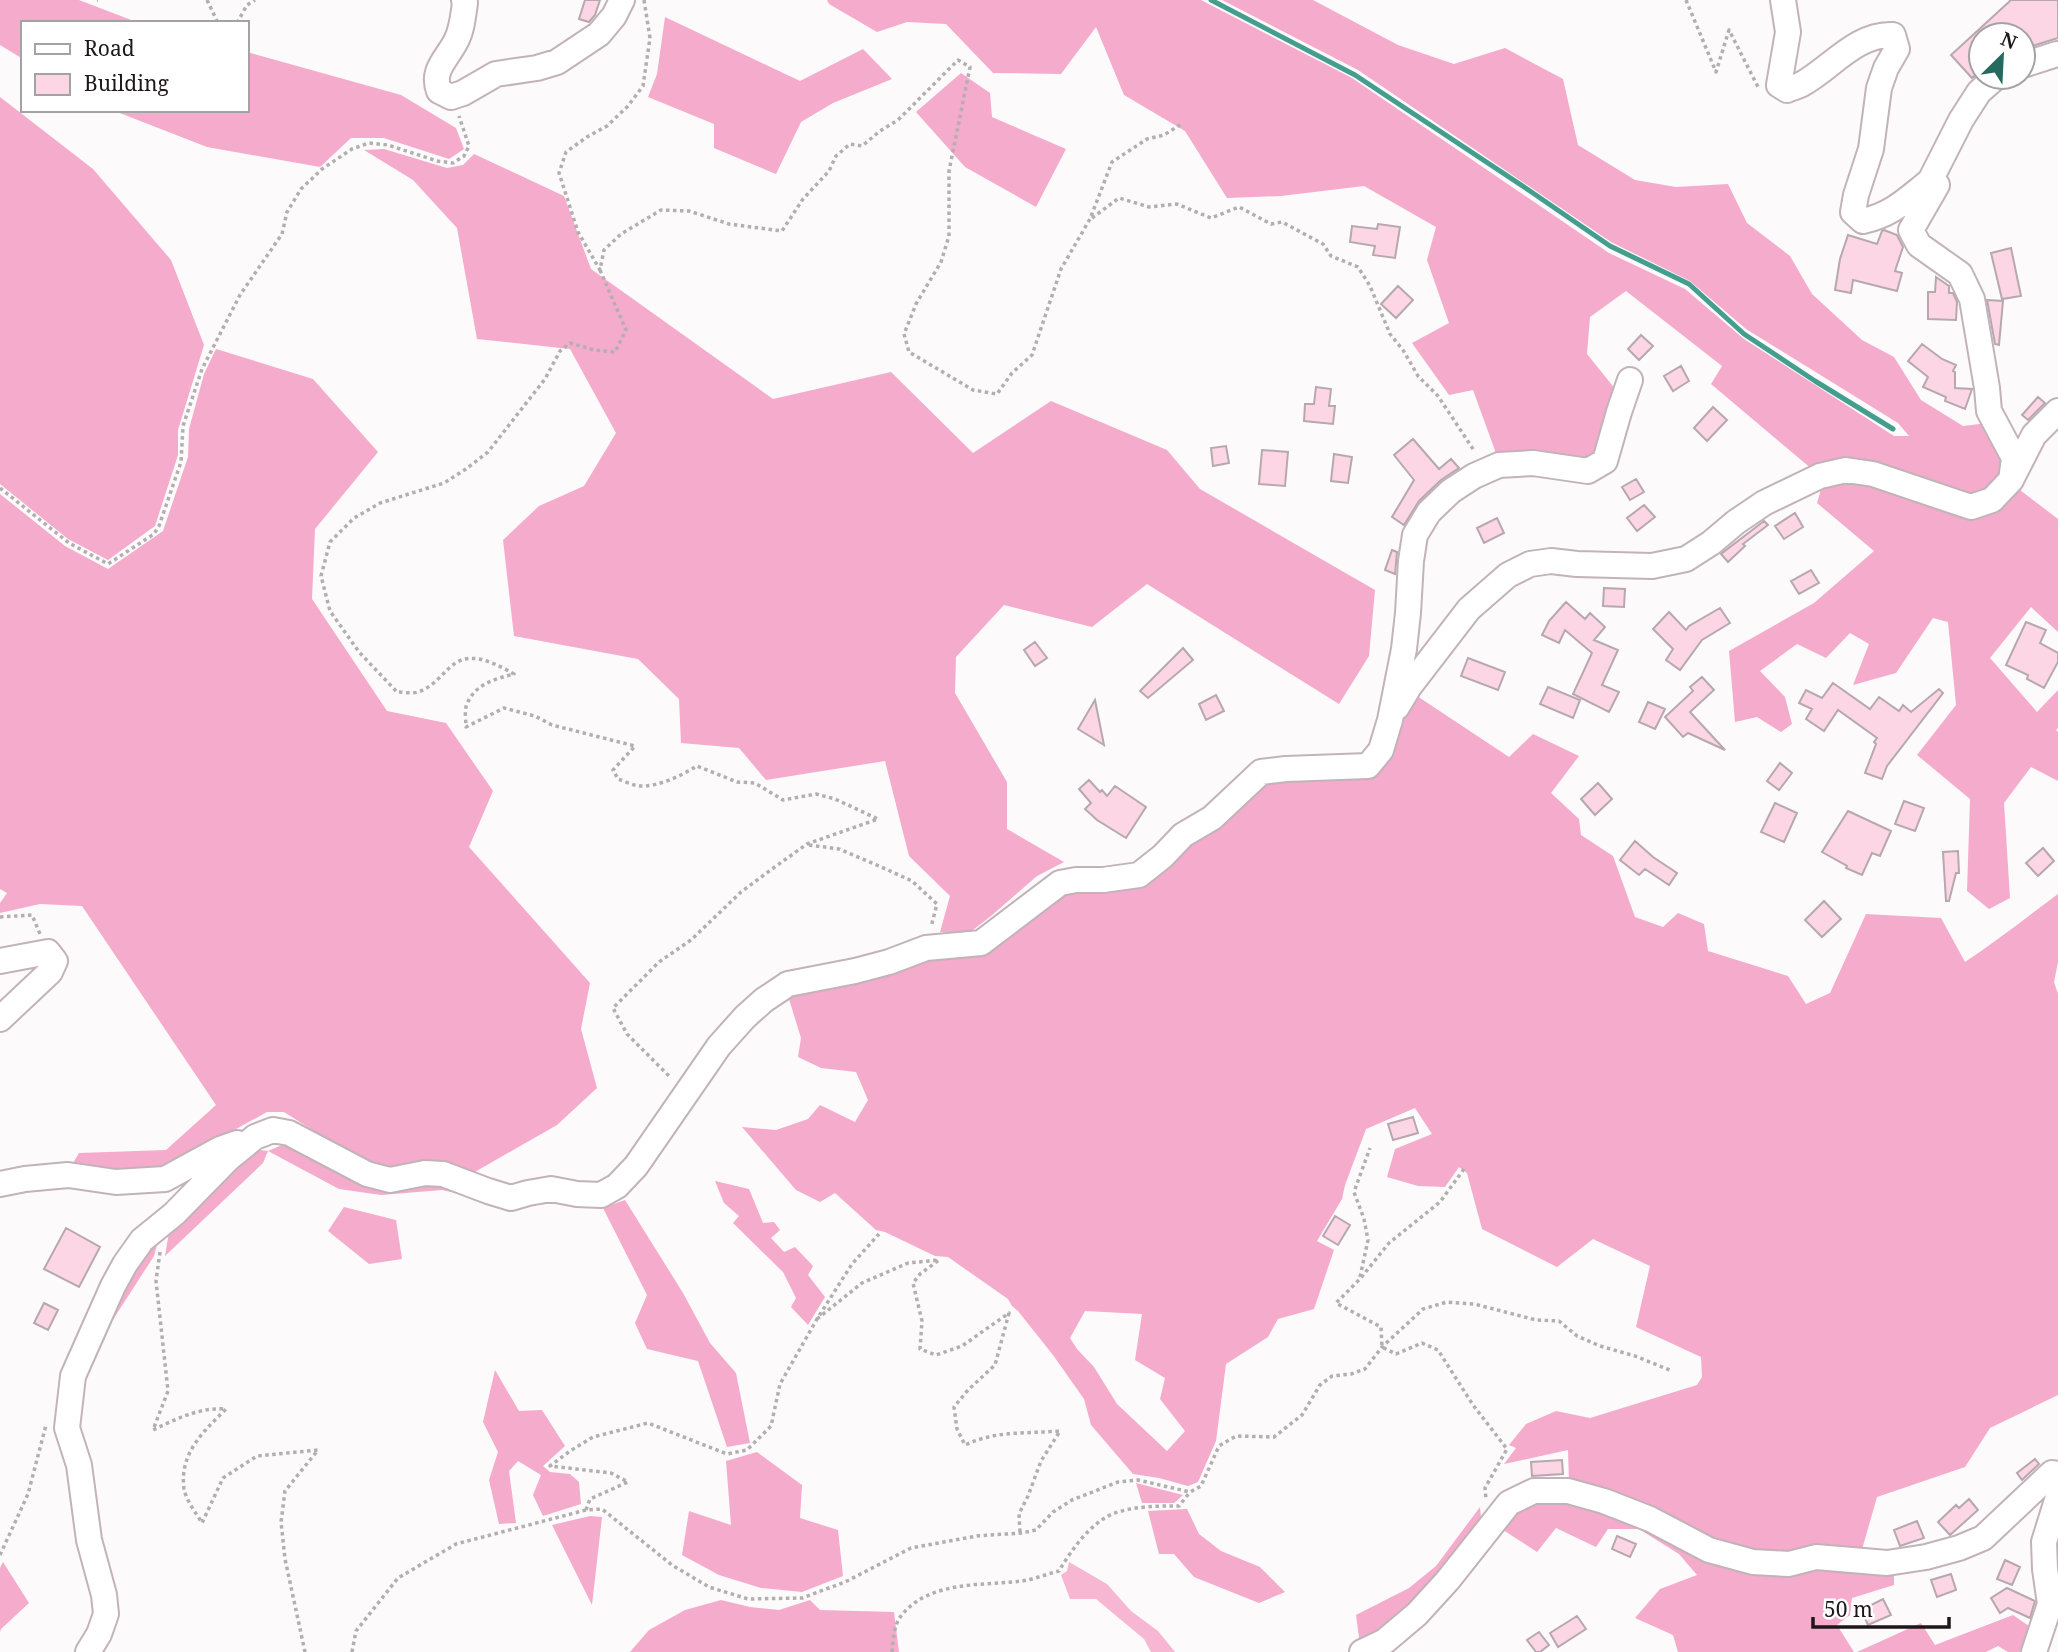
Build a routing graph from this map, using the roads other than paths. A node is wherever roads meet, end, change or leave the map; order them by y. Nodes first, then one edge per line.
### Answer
1 (464, 0) edge
2 (621, 0) edge
3 (1783, 0) edge
4 (2057, 54) edge
5 (2037, 60) edge
6 (1980, 91) edge
7 (1930, 181) junction
8 (1630, 380) dead end
9 (2058, 411) edge
10 (2011, 480) junction
11 (1390, 720) junction
12 (0, 961) edge
13 (0, 1019) edge
14 (255, 1137) junction
15 (0, 1184) edge
16 (2058, 1475) edge
17 (2058, 1497) edge
18 (88, 1652) edge
19 (1362, 1652) edge
20 (2034, 1652) edge

1 - 2 street
3 - 7 street
4 - 5 street
6 - 7 street
7 - 10 street
8 - 11 street
9 - 10 street
10 - 11 street
11 - 14 street
12 - 13 street
14 - 15 street
14 - 18 street
16 - 19 street
17 - 20 street

